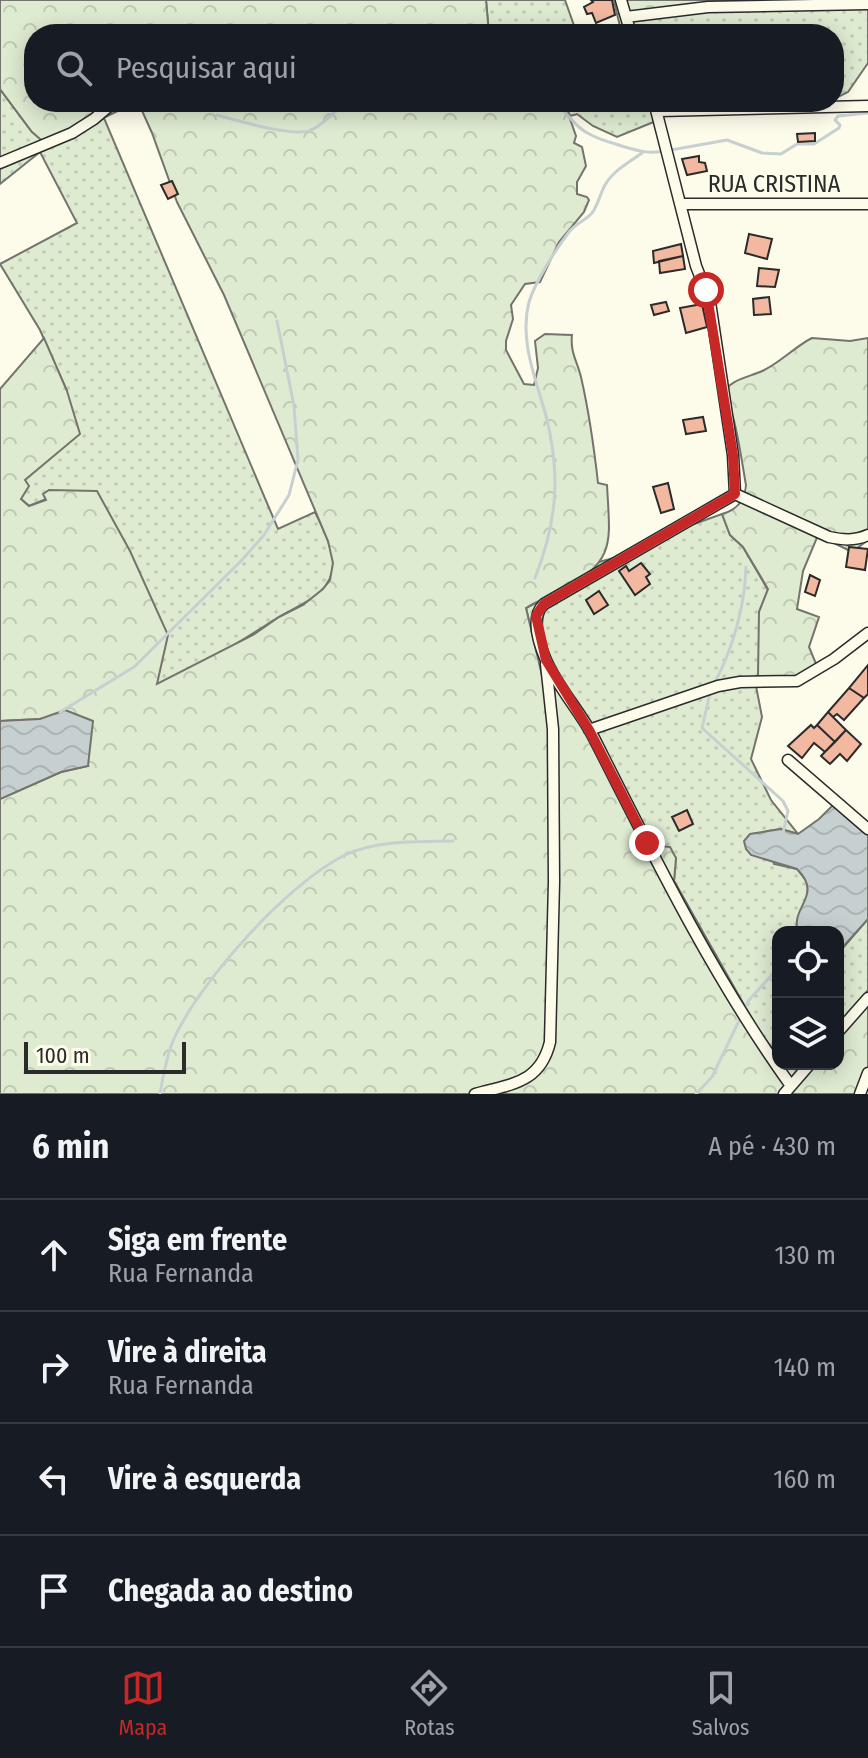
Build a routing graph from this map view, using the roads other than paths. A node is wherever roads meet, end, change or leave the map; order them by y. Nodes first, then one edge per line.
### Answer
1 (621, 0) edge
2 (868, 4) edge
3 (626, 17) junction
4 (628, 24) edge
5 (844, 106) edge
6 (868, 106) edge
7 (100, 112) edge
8 (658, 112) edge
9 (0, 163) edge
10 (681, 204) junction
11 (868, 204) edge
12 (735, 494) junction
13 (868, 535) edge
14 (868, 633) edge
15 (546, 660) junction
16 (589, 730) junction
17 (788, 760) dead end
18 (868, 829) edge
19 (868, 998) edge
20 (844, 1025) edge
21 (805, 1070) edge
22 (868, 1073) edge
23 (787, 1090) edge
24 (475, 1094) edge
25 (860, 1094) edge

1 - 3 street
2 - 3 street
3 - 4 street
5 - 6 street
7 - 9 street
8 - 10 street
10 - 11 street, RUA CRISTINA
10 - 12 street
12 - 13 street
12 - 15 street
14 - 16 street
15 - 16 street
15 - 24 street
16 - 23 street
17 - 18 street
19 - 20 street
21 - 23 street
22 - 25 street

